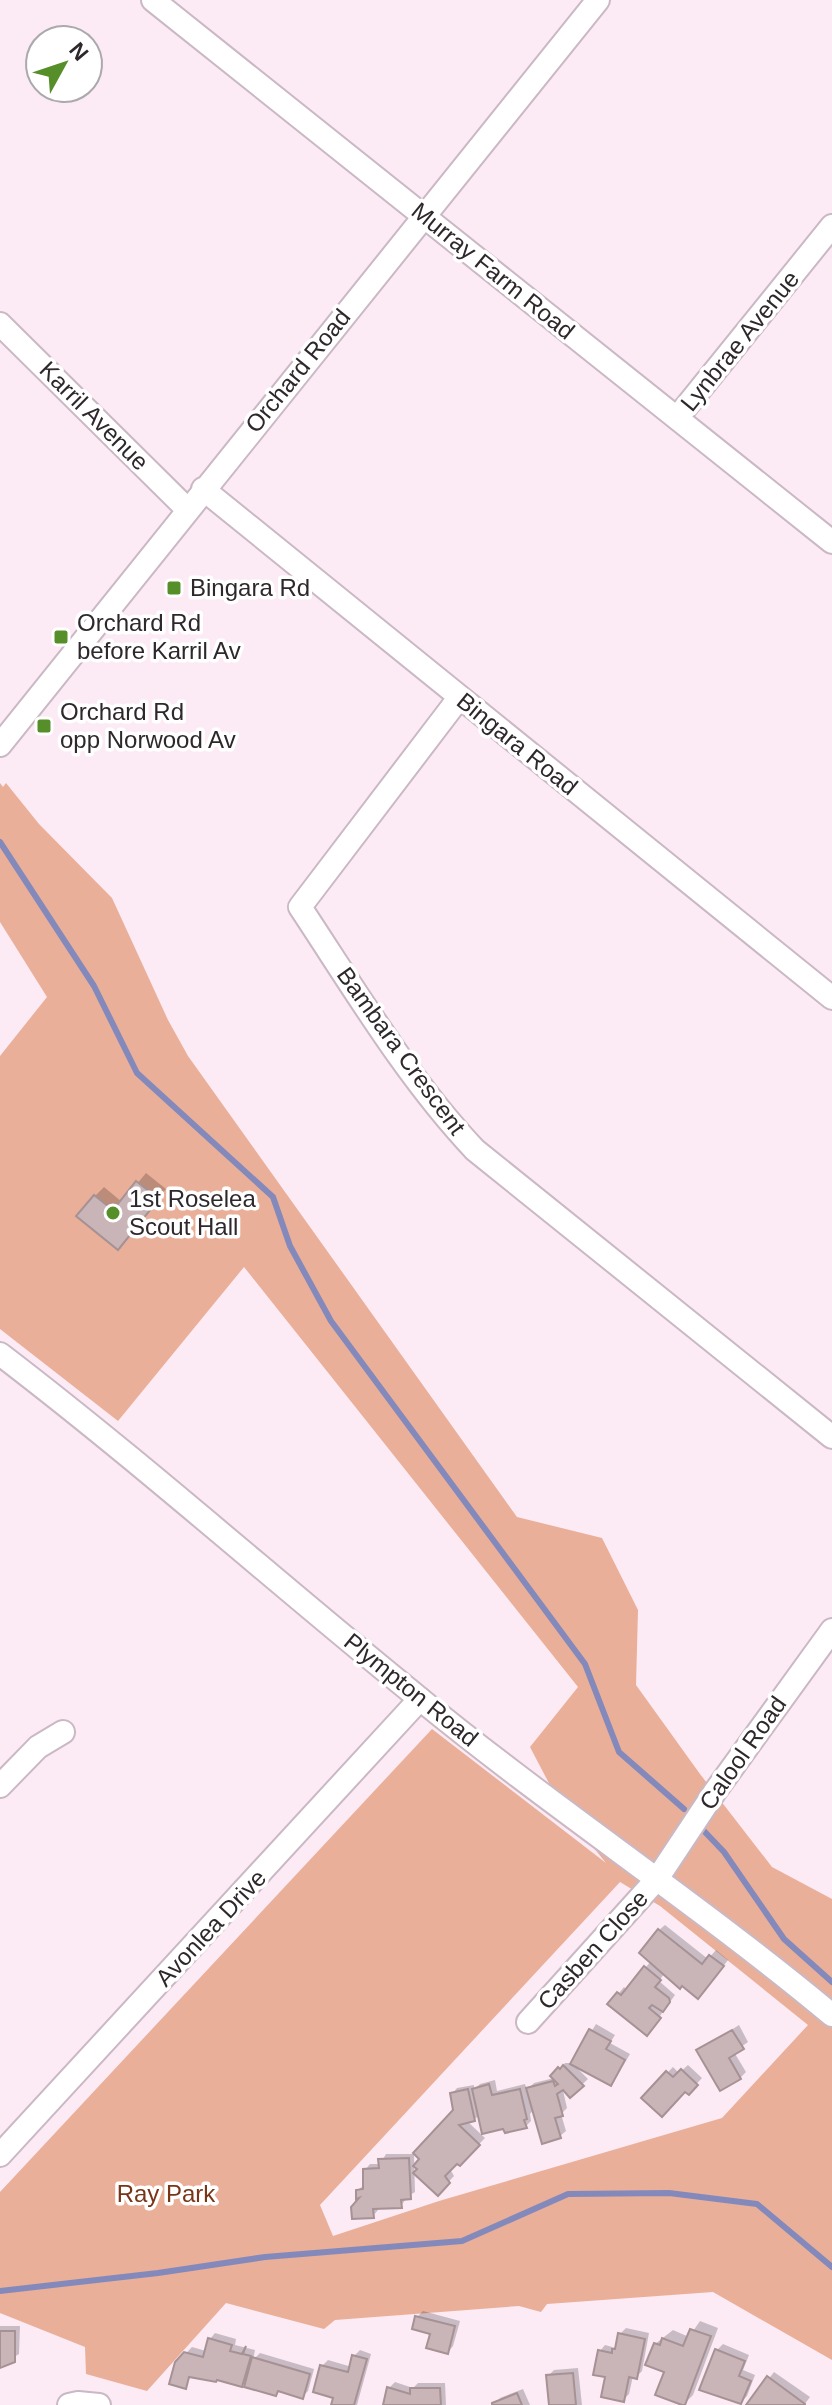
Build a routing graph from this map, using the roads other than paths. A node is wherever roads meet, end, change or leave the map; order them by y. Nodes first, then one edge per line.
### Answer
1 (153, 0) edge
2 (598, 0) edge
3 (424, 215) junction
4 (832, 226) edge
5 (0, 324) edge
6 (677, 418) junction
7 (203, 489) junction
8 (187, 509) junction
9 (832, 542) edge
10 (459, 698) junction
11 (0, 745) edge
12 (832, 998) edge
13 (0, 1354) edge
14 (832, 1437) edge
15 (832, 1630) edge
16 (420, 1699) junction
17 (63, 1732) dead end
18 (0, 1786) edge
19 (657, 1879) junction
20 (832, 2015) edge
21 (528, 2022) dead end
22 (0, 2155) edge
23 (69, 2405) edge
24 (99, 2405) edge

1 - 3 street, Murray Farm Road
2 - 3 street, Orchard Road
3 - 6 street, Murray Farm Road
3 - 7 street, Orchard Road
4 - 6 street, Lynbrae Avenue
5 - 8 street, Karril Avenue
6 - 9 street, Murray Farm Road
7 - 8 street, Orchard Road
7 - 10 street, Bingara Road
8 - 11 street, Orchard Road
10 - 12 street, Bingara Road
10 - 14 street, Bambara Crescent
13 - 16 street, Plympton Road
15 - 19 street, Calool Road
16 - 19 street, Plympton Road
16 - 22 street, Avonlea Drive
17 - 18 street
19 - 20 street, Plympton Road
19 - 21 street, Casben Close
23 - 24 street

